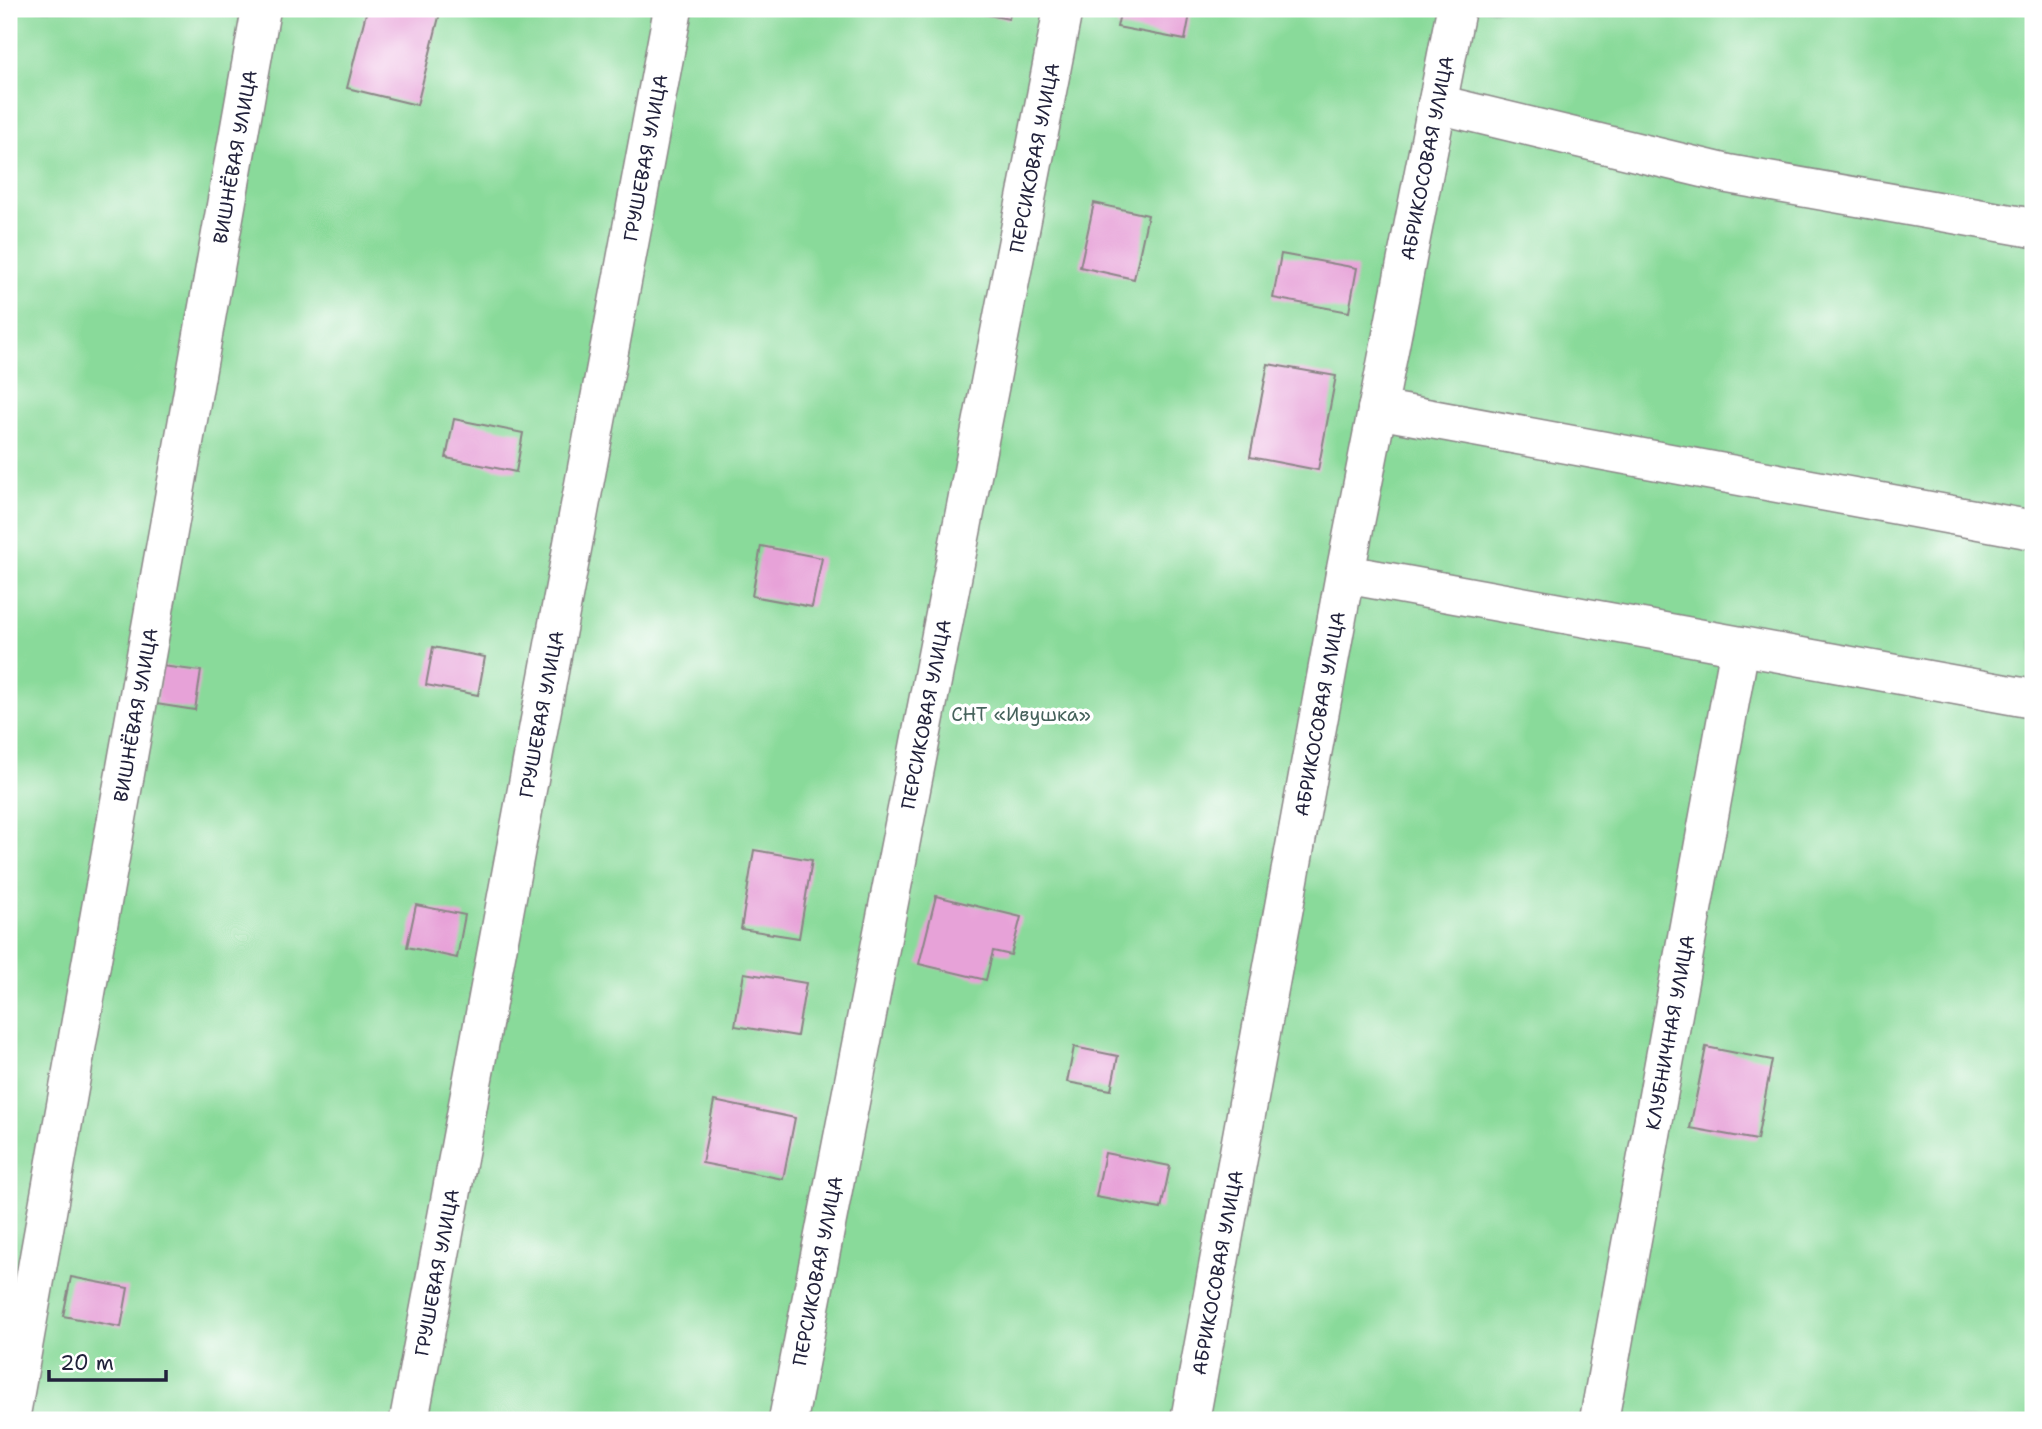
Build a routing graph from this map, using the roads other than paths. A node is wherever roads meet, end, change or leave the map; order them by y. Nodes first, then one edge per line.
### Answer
1 (261, 9) edge
2 (673, 9) edge
3 (1063, 9) edge
4 (1456, 9) edge
5 (1437, 104) junction
6 (2033, 228) edge
7 (1377, 409) junction
8 (2033, 530) edge
9 (1345, 574) junction
10 (1740, 646) junction
11 (2033, 699) edge
12 (10, 1420) edge
13 (409, 1420) edge
14 (788, 1420) edge
15 (1190, 1420) edge
16 (1599, 1420) edge

1 - 12 street, ВИШНЁВАЯ УЛИЦА
2 - 13 street, ГРУШЕВАЯ УЛИЦА
3 - 14 street, ПЕРСИКОВАЯ УЛИЦА
4 - 5 street, АБРИКОСОВАЯ УЛИЦА
5 - 6 street
5 - 7 street, АБРИКОСОВАЯ УЛИЦА
7 - 8 street
7 - 9 street, АБРИКОСОВАЯ УЛИЦА
9 - 10 street
9 - 15 street, АБРИКОСОВАЯ УЛИЦА
10 - 11 street
10 - 16 street, КЛУБНИЧНАЯ УЛИЦА

